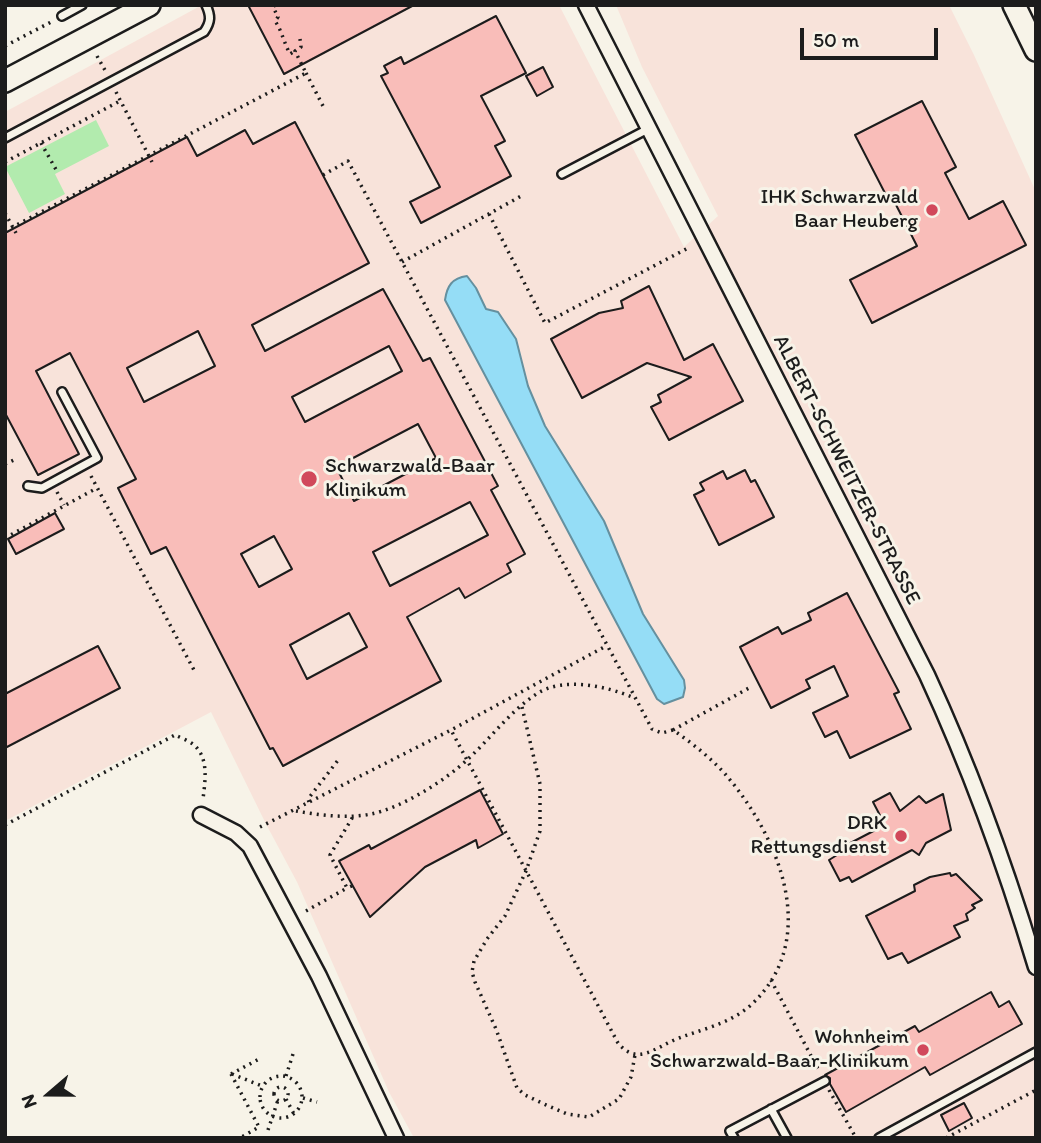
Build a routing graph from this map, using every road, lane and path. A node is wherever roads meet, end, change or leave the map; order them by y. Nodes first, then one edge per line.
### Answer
1 (82, 5) edge
2 (149, 5) edge
3 (206, 5) edge
4 (275, 5) edge
5 (586, 5) edge
6 (1014, 5) edge
7 (62, 16) joint
8 (300, 40) dead end
9 (5, 46) edge
10 (1036, 50) edge
11 (295, 51) junction
12 (97, 56) dead end
13 (106, 72) dead end
14 (306, 73) junction
15 (5, 81) edge
16 (116, 92) dead end
17 (120, 101) junction
18 (323, 106) dead end
19 (648, 129) junction
20 (5, 138) edge
21 (41, 143) junction
22 (149, 156) junction
23 (5, 162) edge
24 (152, 162) dead end
25 (58, 173) dead end
26 (562, 174) dead end
27 (323, 175) dead end
28 (80, 192) junction
29 (523, 195) dead end
30 (83, 198) dead end
31 (5, 213) edge
32 (489, 214) junction
33 (13, 227) junction
34 (5, 231) edge
35 (16, 233) dead end
36 (688, 248) dead end
37 (402, 262) junction
38 (62, 392) dead end
39 (14, 460) dead end
40 (5, 464) edge
41 (85, 465) junction
42 (28, 486) dead end
43 (97, 488) junction
44 (5, 538) edge
45 (606, 646) junction
46 (195, 672) dead end
47 (749, 688) dead end
48 (634, 698) junction
49 (522, 707) junction
50 (451, 730) junction
51 (673, 730) junction
52 (339, 759) dead end
53 (467, 760) junction
54 (309, 803) junction
55 (294, 810) junction
56 (201, 815) joint
57 (355, 815) junction
58 (5, 825) edge
59 (260, 827) dead end
60 (526, 871) junction
61 (306, 911) dead end
62 (1036, 967) edge
63 (771, 980) junction
64 (1036, 1052) edge
65 (293, 1054) dead end
66 (635, 1055) junction
67 (261, 1058) dead end
68 (231, 1074) junction
69 (286, 1076) junction
70 (273, 1077) junction
71 (825, 1081) junction
72 (262, 1086) junction
73 (299, 1086) junction
74 (278, 1088) junction
75 (1036, 1090) edge
76 (288, 1091) junction
77 (302, 1098) junction
78 (286, 1099) junction
79 (278, 1100) junction
80 (317, 1102) dead end
81 (771, 1109) junction
82 (294, 1114) junction
83 (272, 1116) junction
84 (268, 1130) dead end
85 (240, 1138) edge
86 (396, 1138) edge
87 (734, 1138) edge
88 (786, 1138) edge
89 (856, 1138) edge
90 (879, 1138) edge
91 (946, 1138) edge

1 - 7 lane
2 - 15 street
3 - 20 lane
4 - 11 path
5 - 19 street, ALBERT-SCHWEITZER-STRASSE
6 - 10 street
7 - 9 path
8 - 11 path
11 - 14 path
12 - 13 path
14 - 18 path
14 - 22 path
16 - 17 path
17 - 21 path
17 - 22 path
19 - 26 lane
19 - 62 street, ALBERT-SCHWEITZER-STRASSE
21 - 23 path
21 - 25 path
22 - 24 path
22 - 28 path
27 - 37 path
28 - 30 path
28 - 33 path
29 - 32 path
31 - 33 path
32 - 36 path
32 - 37 path
33 - 34 path
33 - 35 path
37 - 45 path
38 - 41 lane
39 - 40 path
41 - 42 lane
41 - 43 path
43 - 44 path
43 - 46 path
45 - 48 path
45 - 50 path
47 - 51 path
48 - 49 path
48 - 51 path
49 - 53 path
49 - 60 path
50 - 53 path
50 - 54 path
51 - 63 path
52 - 54 path
53 - 57 path
53 - 60 path
54 - 55 path
55 - 57 path
55 - 59 path
56 - 58 path
56 - 86 street
57 - 61 path
60 - 66 path
60 - 66 path
63 - 66 path
63 - 71 path
64 - 90 lane
65 - 69 path
67 - 68 path
68 - 72 path
68 - 85 path
69 - 70 path
69 - 73 path
70 - 72 path
70 - 74 path
71 - 81 lane
71 - 89 path
72 - 83 path
73 - 76 path
73 - 77 path
74 - 76 path
74 - 79 path
75 - 91 path
76 - 78 path
77 - 80 path
77 - 82 path
78 - 79 path
78 - 82 path
79 - 83 path
81 - 87 lane
81 - 88 lane
82 - 83 path
83 - 84 path

